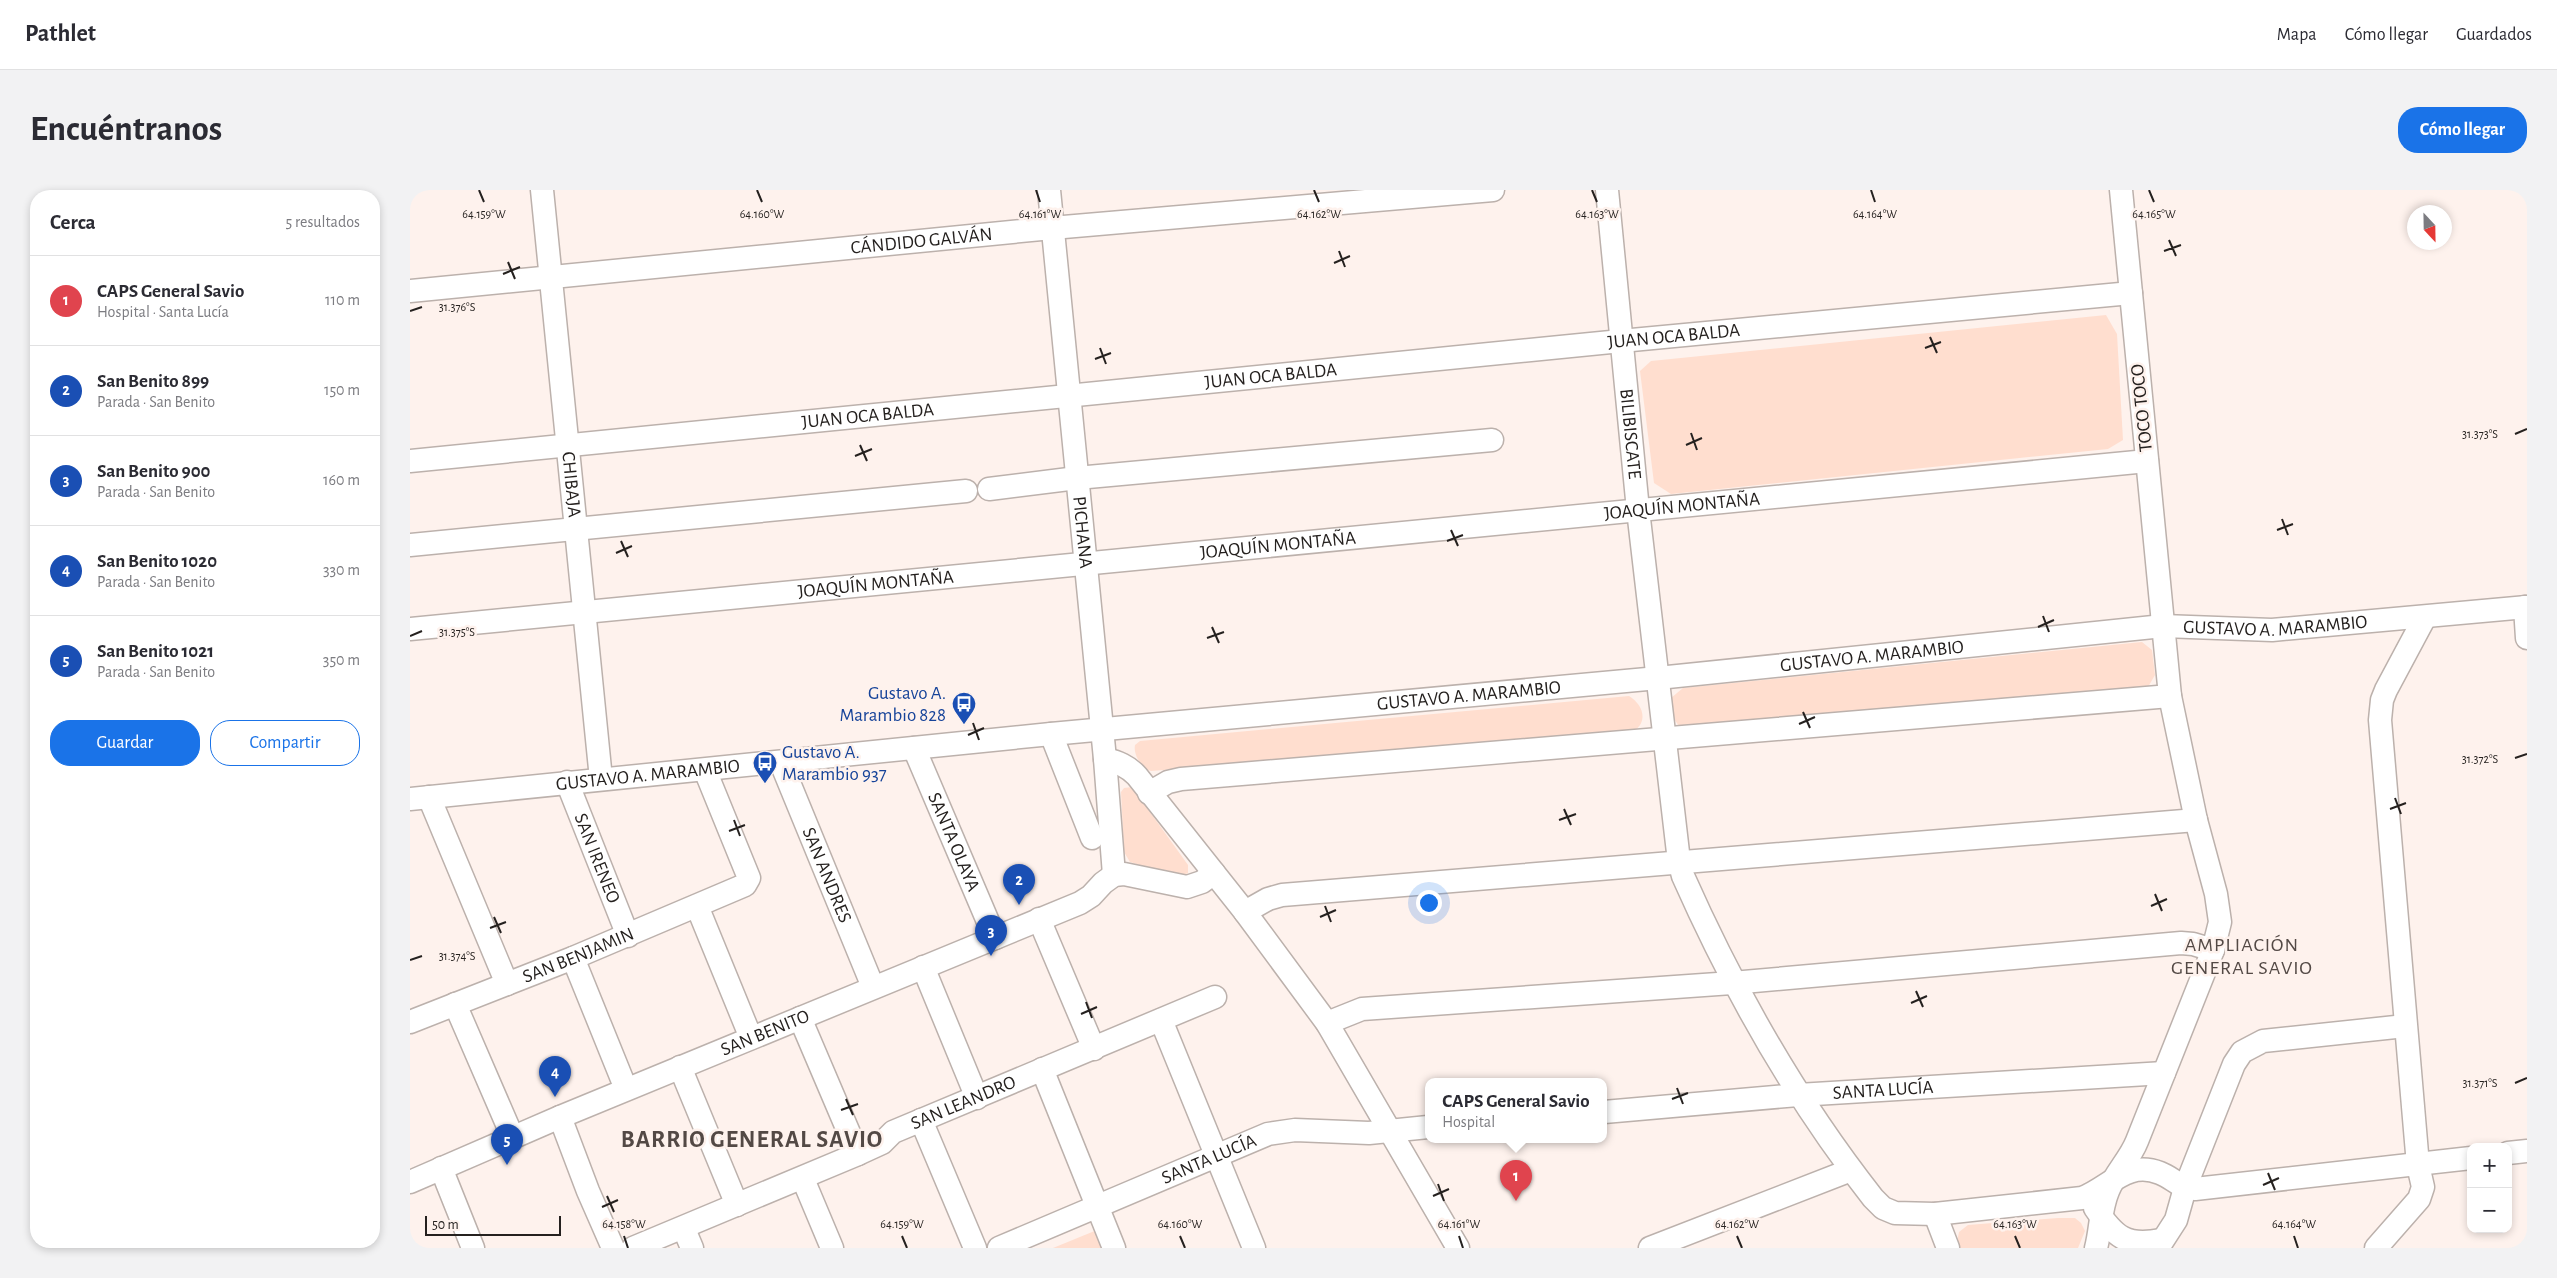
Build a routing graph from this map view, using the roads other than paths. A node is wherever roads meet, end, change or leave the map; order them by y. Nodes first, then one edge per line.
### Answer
1 (542, 190) edge
2 (1049, 190) edge
3 (1493, 190) edge
4 (1607, 190) edge
5 (2120, 190) edge
6 (1052, 228) junction
7 (551, 278) junction
8 (410, 291) edge
9 (2131, 292) junction
10 (1621, 341) junction
11 (1069, 396) junction
12 (1492, 440) dead end
13 (568, 446) junction
14 (410, 461) edge
15 (2147, 461) junction
16 (1077, 478) junction
17 (989, 489) dead end
18 (966, 491) dead end
19 (1638, 510) junction
20 (576, 529) junction
21 (410, 545) edge
22 (1085, 562) junction
23 (2526, 607) edge
24 (585, 612) junction
25 (2425, 617) junction
26 (2163, 626) junction
27 (410, 629) edge
28 (2527, 638) edge
29 (1658, 678) junction
30 (2170, 696) junction
31 (1102, 730) junction
32 (1050, 734) junction
33 (1664, 740) junction
34 (914, 748) junction
35 (1106, 759) junction
36 (781, 763) junction
37 (705, 770) junction
38 (601, 779) junction
39 (567, 782) junction
40 (1149, 793) junction
41 (420, 798) edge
42 (2196, 820) junction
43 (1092, 838) dead end
44 (1678, 861) junction
45 (1214, 873) junction
46 (1114, 875) junction
47 (697, 906) junction
48 (1246, 912) junction
49 (1039, 920) junction
50 (628, 936) junction
51 (995, 938) junction
52 (2213, 950) junction
53 (573, 958) junction
54 (922, 967) junction
55 (1732, 983) junction
56 (507, 984) junction
57 (873, 987) junction
58 (1215, 997) dead end
59 (455, 1004) junction
60 (800, 1018) junction
61 (1161, 1020) junction
62 (410, 1022) edge
63 (1327, 1022) junction
64 (2405, 1026) junction
65 (751, 1038) junction
66 (1094, 1049) junction
67 (680, 1067) junction
68 (1042, 1069) junction
69 (2164, 1073) junction
70 (626, 1089) junction
71 (1798, 1095) junction
72 (977, 1098) junction
73 (1607, 1112) edge
74 (560, 1117) junction
75 (921, 1120) junction
76 (1425, 1126) edge
77 (1391, 1131) junction
78 (513, 1138) junction
79 (2527, 1151) edge
80 (2512, 1153) edge
81 (858, 1154) junction
82 (1217, 1155) junction
83 (2467, 1159) edge
84 (2418, 1165) junction
85 (440, 1168) junction
86 (1851, 1170) junction
87 (2116, 1176) junction
88 (802, 1179) junction
89 (410, 1182) edge
90 (2185, 1188) junction
91 (2082, 1198) junction
92 (737, 1205) junction
93 (1098, 1207) junction
94 (1935, 1214) junction
95 (2100, 1216) junction
96 (688, 1238) edge
97 (2160, 1244) edge
98 (473, 1248) edge
99 (613, 1248) edge
100 (633, 1248) edge
101 (832, 1248) edge
102 (975, 1248) edge
103 (999, 1248) edge
104 (1114, 1248) edge
105 (1254, 1248) edge
106 (1458, 1248) edge
107 (1650, 1248) edge
108 (1948, 1248) edge
109 (2096, 1248) edge
110 (2376, 1248) edge

1 - 7 street, CHIBAJA
2 - 6 street, PICHANA
3 - 6 street, CÁNDIDO GALVÁN
4 - 10 street, BILIBISCATE
5 - 9 street, TOCO TOCO
6 - 7 street, CÁNDIDO GALVÁN
6 - 11 street, PICHANA
7 - 8 street, CÁNDIDO GALVÁN
7 - 13 street, CHIBAJA
9 - 10 street, JUAN OCA BALDA
9 - 15 street, TOCO TOCO
10 - 11 street, JUAN OCA BALDA
10 - 19 street, BILIBISCATE
11 - 13 street, JUAN OCA BALDA
11 - 16 street, PICHANA
12 - 16 street
13 - 14 street, JUAN OCA BALDA
13 - 20 street, CHIBAJA
15 - 19 street, JOAQUÍN MONTAÑA
15 - 26 street, TOCO TOCO
16 - 17 street
16 - 22 street, PICHANA
18 - 20 street
19 - 22 street, JOAQUÍN MONTAÑA
19 - 29 street, BILIBISCATE
20 - 21 street
20 - 24 street, CHIBAJA
22 - 24 street, JOAQUÍN MONTAÑA
22 - 31 street, PICHANA
23 - 25 street, GUSTAVO A. MARAMBIO
23 - 28 street
24 - 27 street, JOAQUÍN MONTAÑA
24 - 38 street, CHIBAJA
25 - 26 street, GUSTAVO A. MARAMBIO
25 - 64 street
26 - 29 street, GUSTAVO A. MARAMBIO
26 - 30 street, TOCO TOCO
29 - 31 street, GUSTAVO A. MARAMBIO
29 - 33 street, BILIBISCATE
30 - 33 street
30 - 42 street, TOCO TOCO
31 - 32 street, GUSTAVO A. MARAMBIO
31 - 35 street, PICHANA
32 - 34 street, GUSTAVO A. MARAMBIO
32 - 43 street
33 - 40 street
33 - 44 street, BILIBISCATE
34 - 36 street, GUSTAVO A. MARAMBIO
34 - 51 street, SANTA OLAYA
35 - 40 street
35 - 46 street, PICHANA
36 - 37 street, GUSTAVO A. MARAMBIO
36 - 57 street, SAN ANDRES
37 - 38 street, GUSTAVO A. MARAMBIO
37 - 47 street, SAN BENJAMIN
38 - 39 street, GUSTAVO A. MARAMBIO
39 - 41 street, GUSTAVO A. MARAMBIO
39 - 50 street, SAN IRENEO
40 - 45 street
41 - 56 street
42 - 44 street
42 - 52 street, TOCO TOCO
44 - 48 street
44 - 55 street, BILIBISCATE
45 - 46 street
45 - 48 street
46 - 49 street, SAN BENITO
47 - 50 street, SAN BENJAMIN
47 - 65 street
48 - 63 street
49 - 51 street, SAN BENITO
49 - 66 street
50 - 53 street, SAN BENJAMIN
51 - 54 street, SAN BENITO
52 - 55 street
52 - 69 street, TOCO TOCO
53 - 56 street, SAN BENJAMIN
53 - 70 street
54 - 57 street, SAN BENITO
54 - 72 street
55 - 63 street
55 - 71 street, BILIBISCATE
56 - 59 street, SAN BENJAMIN
57 - 60 street, SAN BENITO
58 - 61 street, SAN LEANDRO
59 - 62 street, SAN BENJAMIN
59 - 78 street
60 - 65 street, SAN BENITO
60 - 81 street
61 - 66 street, SAN LEANDRO
61 - 82 street
63 - 77 street
64 - 84 street
64 - 90 street
65 - 67 street, SAN BENITO
66 - 68 street, SAN LEANDRO
67 - 70 street, SAN BENITO
67 - 92 street
68 - 72 street, SAN LEANDRO
68 - 93 street
69 - 71 street, SANTA LUCÍA
69 - 87 street, TOCO TOCO
70 - 74 street, SAN BENITO
71 - 73 street, SANTA LUCÍA
71 - 86 street, BILIBISCATE
72 - 75 street, SAN LEANDRO
74 - 78 street, SAN BENITO
74 - 99 street
75 - 81 street, SAN LEANDRO
75 - 102 street
76 - 77 street, SANTA LUCÍA
77 - 82 street, SANTA LUCÍA
77 - 106 street
78 - 85 street, SAN BENITO
79 - 80 street
81 - 88 street, SAN LEANDRO
82 - 93 street, SANTA LUCÍA
82 - 105 street
83 - 84 street
84 - 90 street
84 - 110 street
85 - 89 street, SAN BENITO
85 - 98 street
86 - 94 street, BILIBISCATE
86 - 107 street
87 - 90 street
87 - 91 street
87 - 95 street
88 - 92 street, SAN LEANDRO
88 - 101 street
90 - 97 street
91 - 94 street, BILIBISCATE
91 - 95 street
92 - 96 street, SAN LEANDRO
93 - 103 street, SANTA LUCÍA
93 - 104 street
94 - 108 street
95 - 97 street
95 - 109 street
96 - 100 street, SAN LEANDRO

